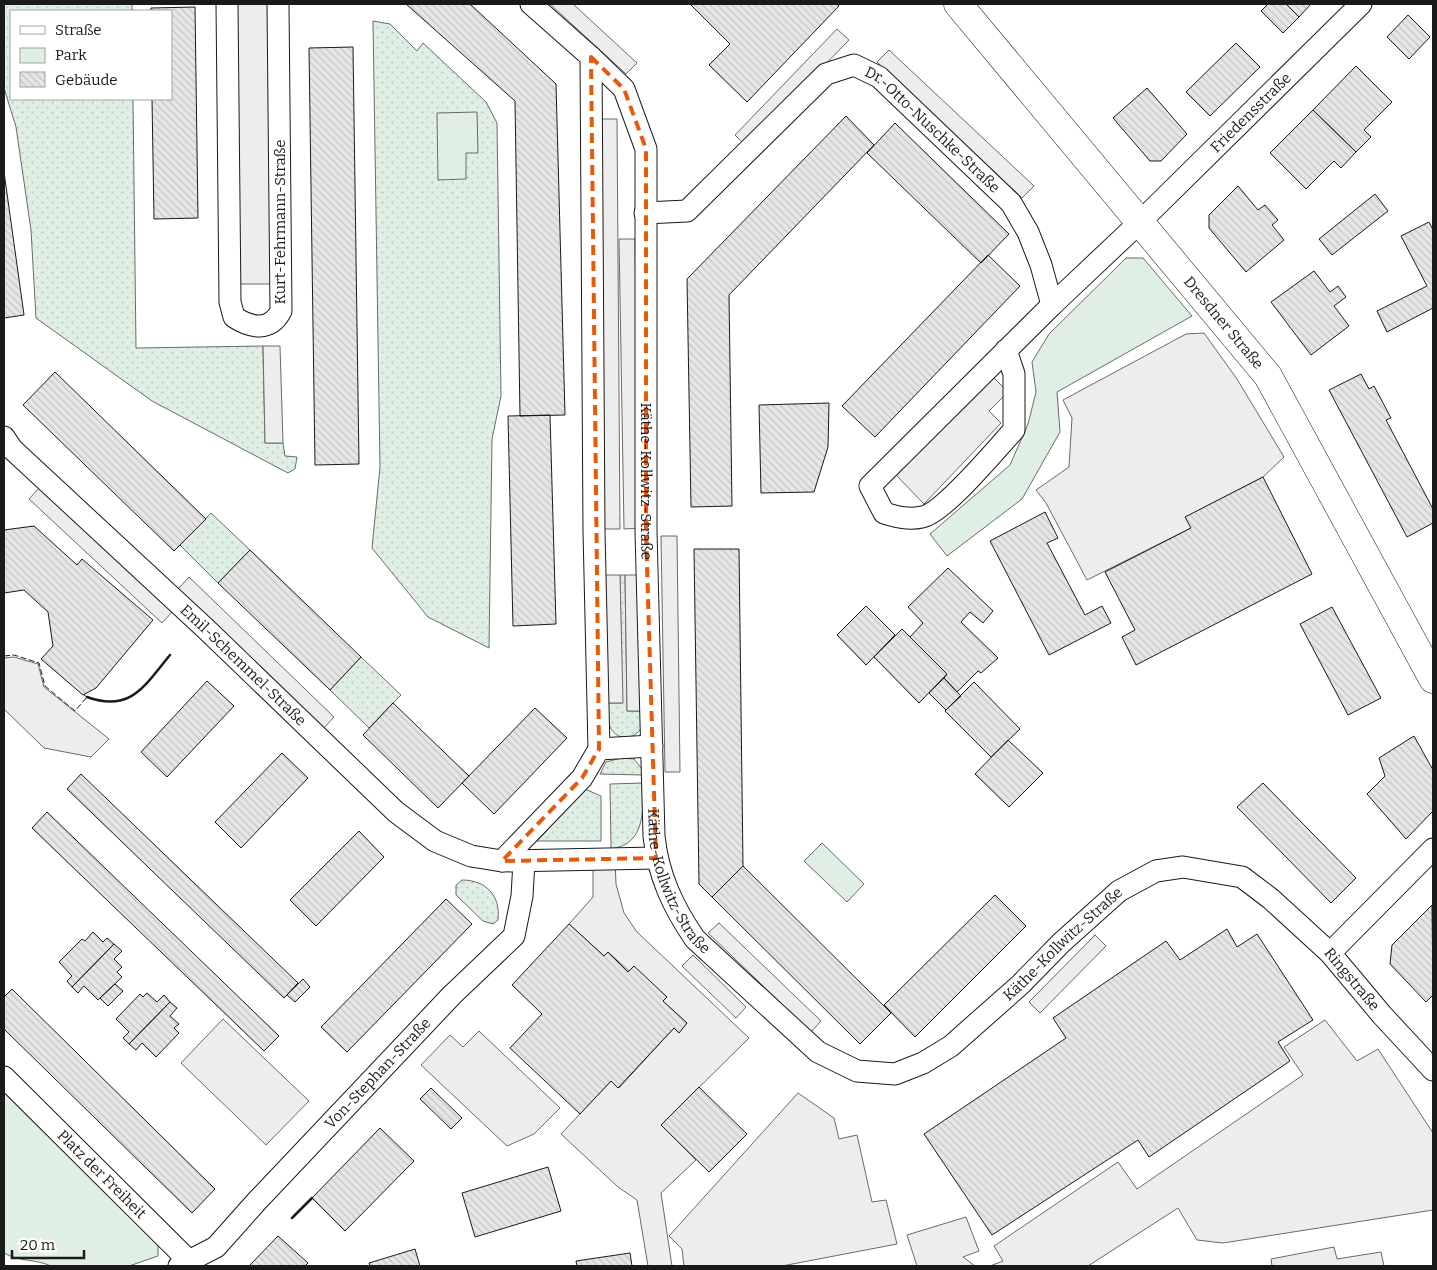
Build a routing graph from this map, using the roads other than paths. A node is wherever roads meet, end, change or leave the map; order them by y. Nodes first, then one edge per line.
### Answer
1 (227, 4) edge
2 (278, 4) edge
3 (531, 4) edge
4 (958, 4) edge
5 (1361, 4) edge
6 (592, 56) junction
7 (645, 213) junction
8 (1141, 221) junction
9 (1052, 305) junction
10 (1006, 350) junction
11 (7, 448) edge
12 (1433, 679) edge
13 (652, 746) junction
14 (599, 749) junction
15 (1433, 849) edge
16 (656, 858) junction
17 (502, 861) junction
18 (524, 862) junction
19 (1330, 953) junction
20 (1433, 1070) edge
21 (4, 1077) edge
22 (185, 1264) edge

1 - 2 street, Kurt-Fehrmann-Straße
3 - 6 street, Käthe-Kollwitz-Straße
4 - 8 street, Dresdner Straße
5 - 8 street, Friedensstraße
6 - 7 street, Käthe-Kollwitz-Straße
6 - 14 street
7 - 9 street, Dr.-Otto-Nuschke-Straße
7 - 13 street, Käthe-Kollwitz-Straße
8 - 9 street
8 - 12 street, Dresdner Straße
9 - 10 street
10 - 10 street
11 - 17 street, Emil-Schemmel-Straße
13 - 14 street
13 - 16 street, Käthe-Kollwitz-Straße
14 - 17 street
15 - 19 street, Ringstraße
16 - 18 street, Emil-Schemmel-Straße
16 - 19 street, Käthe-Kollwitz-Straße
17 - 18 street, Emil-Schemmel-Straße
18 - 22 street, Von-Stephan-Straße
19 - 20 street, Ringstraße
21 - 22 street, Platz der Freiheit

